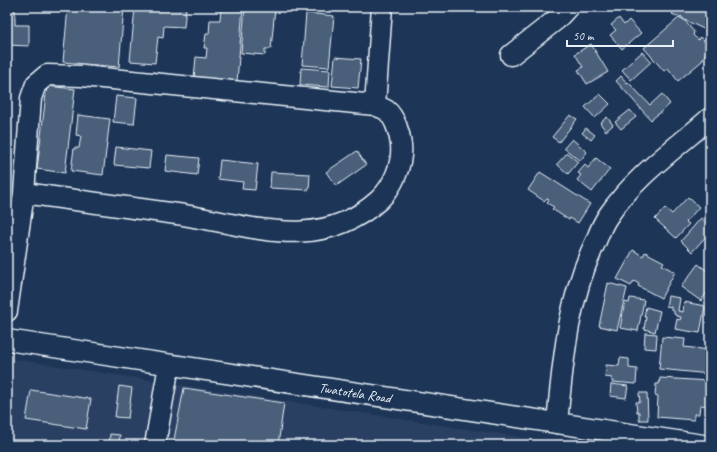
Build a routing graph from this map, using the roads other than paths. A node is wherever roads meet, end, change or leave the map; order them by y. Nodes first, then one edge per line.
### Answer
1 (382, 7) edge
2 (568, 7) edge
3 (510, 55) dead end
4 (375, 105) junction
5 (710, 118) edge
6 (24, 193) junction
7 (7, 311) edge
8 (7, 340) edge
9 (169, 365) junction
10 (557, 423) junction
11 (627, 439) edge
12 (155, 445) edge
13 (703, 445) edge

1 - 4 street
2 - 3 street
4 - 6 street
4 - 6 street
5 - 10 street
6 - 7 street
8 - 9 street, Twatotela Road
9 - 10 street, Twatotela Road
9 - 12 street
10 - 11 street, Twatotela Road
11 - 13 street, Twatotela Road

